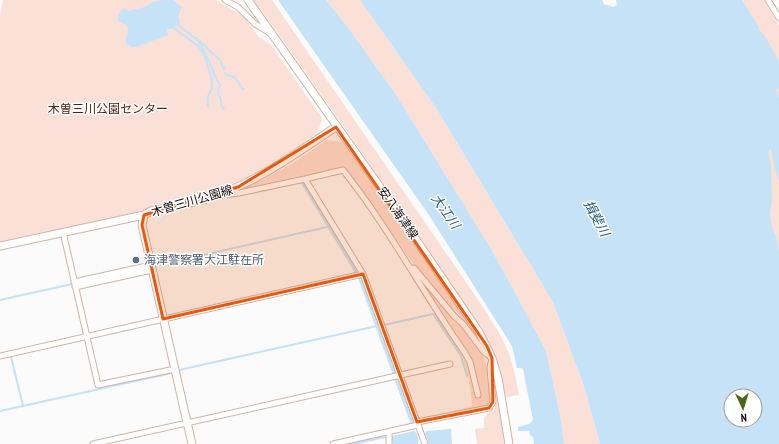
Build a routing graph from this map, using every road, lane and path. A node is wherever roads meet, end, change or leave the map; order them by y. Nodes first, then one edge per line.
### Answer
1 (225, 0) edge
2 (248, 0) edge
3 (768, 0) edge
4 (779, 18) edge
5 (273, 35) junction
6 (336, 127) junction
7 (305, 179) junction
8 (218, 195) junction
9 (144, 215) junction
10 (62, 232) junction
11 (0, 246) edge
12 (405, 257) junction
13 (151, 268) junction
14 (360, 274) junction
15 (74, 285) junction
16 (163, 319) junction
17 (86, 336) junction
18 (0, 356) edge
19 (492, 358) junction
20 (450, 364) dead end
21 (175, 369) junction
22 (397, 376) junction
23 (478, 395) dead end
24 (187, 423) junction
25 (417, 424) junction
26 (389, 437) edge
27 (93, 444) edge
28 (192, 444) edge
29 (333, 444) edge
30 (425, 444) edge
31 (509, 444) edge

1 - 5 street
2 - 5 main road, 安八海津線
3 - 4 street
5 - 6 main road, 安八海津線
6 - 8 main road, 木曽三川公園線
6 - 19 main road, 安八海津線
7 - 8 street
7 - 12 street
7 - 14 street
8 - 9 main road, 木曽三川公園線
9 - 10 main road
9 - 13 main road, 木曽三川公園線
10 - 11 main road
10 - 15 street
12 - 19 street
12 - 23 street
13 - 15 street
13 - 16 main road, 木曽三川公園線
14 - 16 street
14 - 22 street
15 - 17 street
16 - 17 street
16 - 21 main road, 木曽三川公園線
17 - 18 street
17 - 21 street
19 - 25 street
19 - 31 main road, 安八海津線
20 - 22 street
21 - 24 main road, 木曽三川公園線
22 - 24 street
22 - 25 street
24 - 27 street
24 - 28 main road, 木曽三川公園線
25 - 26 street
25 - 30 street
26 - 29 street

